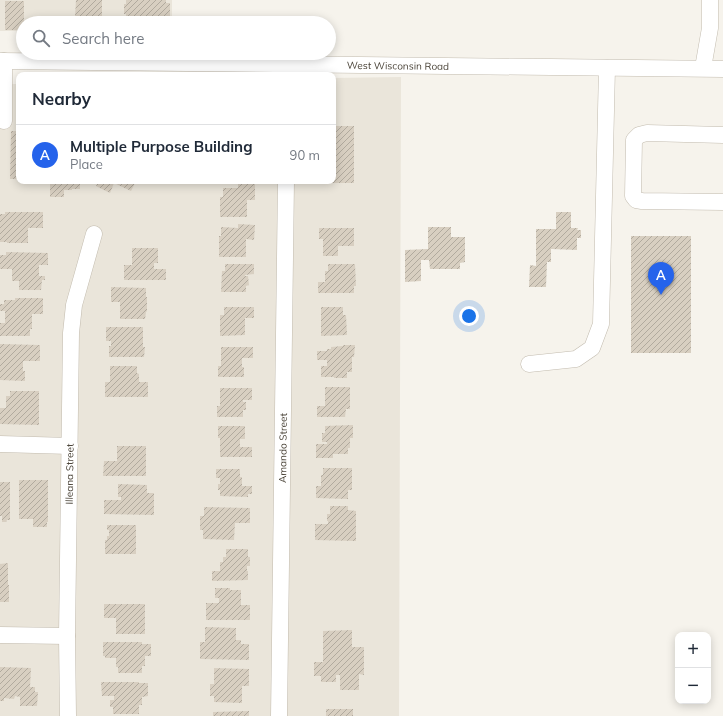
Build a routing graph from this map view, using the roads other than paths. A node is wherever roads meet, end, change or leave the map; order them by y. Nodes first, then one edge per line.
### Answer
1 (710, 0) edge
2 (2, 61) edge
3 (608, 68) junction
4 (703, 68) junction
5 (723, 69) edge
6 (288, 70) edge
7 (4, 121) dead end
8 (723, 135) edge
9 (286, 184) edge
10 (723, 202) edge
11 (94, 234) dead end
12 (529, 364) dead end
13 (0, 444) edge
14 (70, 446) junction
15 (0, 635) edge
16 (67, 636) junction
17 (68, 716) edge
18 (279, 716) edge

1 - 4 street
2 - 6 street, West Wisconsin Road
2 - 7 street
3 - 4 street, West Wisconsin Road
3 - 6 street, West Wisconsin Road
3 - 12 street
4 - 5 street, West Wisconsin Road
8 - 10 street
9 - 18 street, Amando Street
11 - 14 street, Illeana Street
13 - 14 street
14 - 16 street, Illeana Street
15 - 16 street
16 - 17 street, Illeana Street

